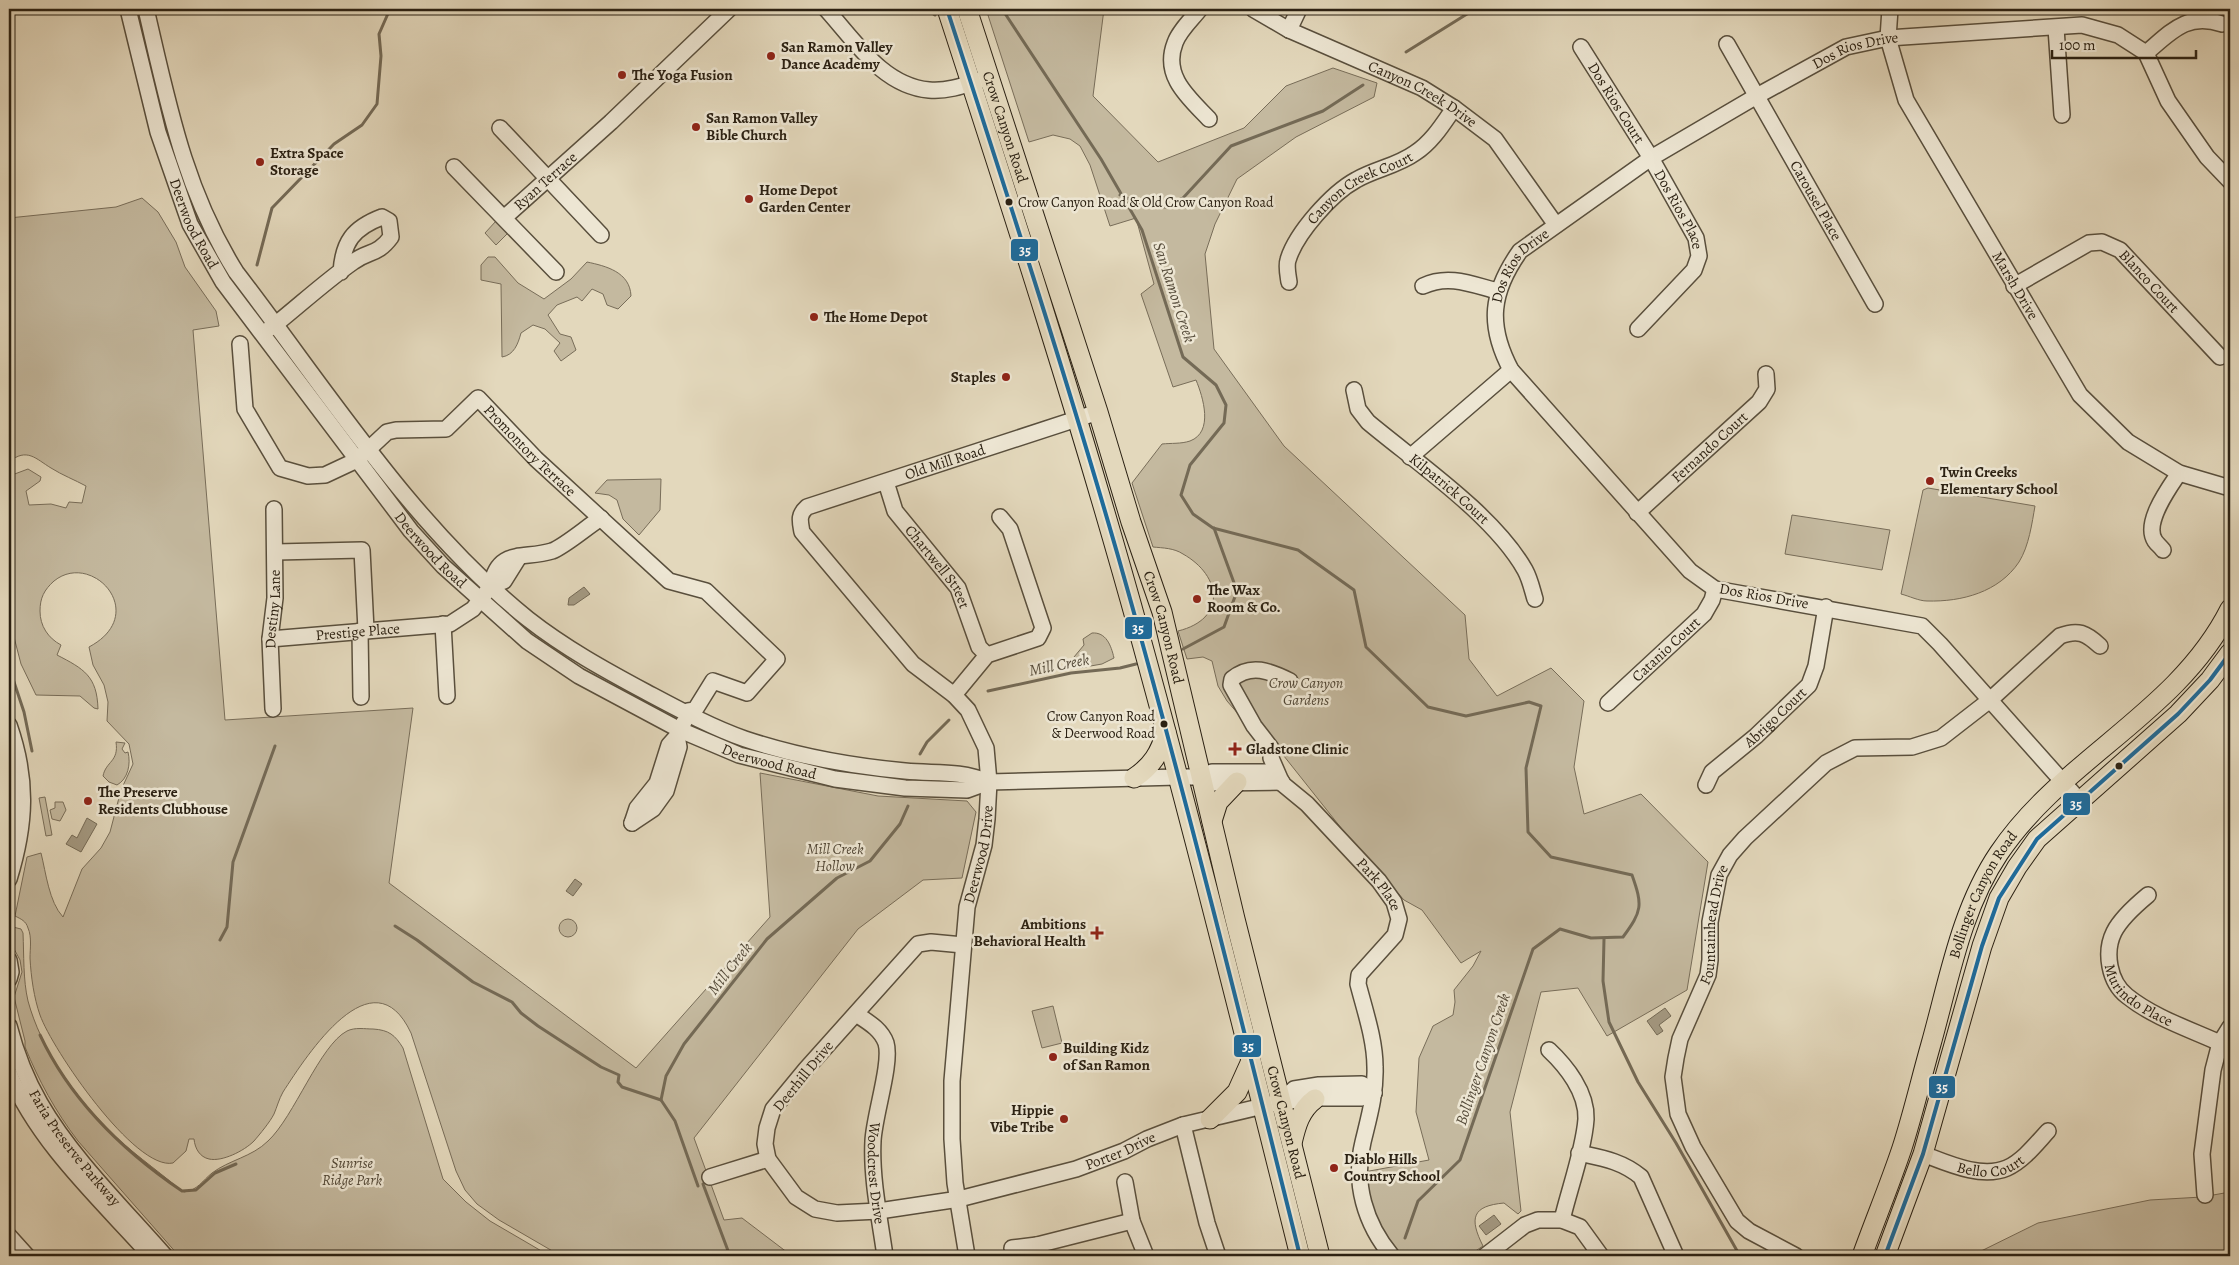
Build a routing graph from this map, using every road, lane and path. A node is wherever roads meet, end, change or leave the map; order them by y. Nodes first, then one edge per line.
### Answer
1 (128, 9) edge
2 (146, 9) edge
3 (729, 9) edge
4 (826, 9) edge
5 (947, 9) edge
6 (967, 9) edge
7 (1200, 9) edge
8 (1253, 9) edge
9 (1299, 9) edge
10 (1890, 9) edge
11 (2222, 24) dead end
12 (2056, 28) junction
13 (1289, 30) junction
14 (1888, 38) junction
15 (1727, 44) dead end
16 (1581, 47) dead end
17 (2146, 53) junction
18 (990, 77) junction
19 (971, 83) junction
20 (1755, 97) junction
21 (1454, 108) junction
22 (2062, 115) dead end
23 (1209, 119) dead end
24 (500, 128) dead end
25 (1651, 158) junction
26 (454, 167) dead end
27 (547, 180) junction
28 (2230, 181) edge
29 (505, 217) junction
30 (1556, 225) junction
31 (601, 235) dead end
32 (341, 272) dead end
33 (556, 272) dead end
34 (1289, 282) dead end
35 (1422, 286) dead end
36 (2014, 286) junction
37 (1497, 291) junction
38 (1874, 304) dead end
39 (276, 324) junction
40 (1638, 329) dead end
41 (263, 333) junction
42 (240, 344) dead end
43 (2220, 357) dead end
44 (1512, 370) junction
45 (1766, 374) dead end
46 (1354, 390) dead end
47 (1098, 412) junction
48 (1077, 418) junction
49 (370, 450) junction
50 (1410, 458) junction
51 (357, 460) junction
52 (2179, 473) junction
53 (886, 482) junction
54 (2230, 488) edge
55 (274, 510) dead end
56 (1637, 512) junction
57 (1000, 517) dead end
58 (601, 518) junction
59 (799, 520) joint
60 (2164, 550) dead end
61 (276, 552) junction
62 (492, 586) junction
63 (1715, 589) junction
64 (1535, 599) dead end
65 (479, 600) junction
66 (1826, 607) junction
67 (2228, 618) edge
68 (443, 624) junction
69 (363, 630) junction
70 (270, 639) junction
71 (2100, 646) dead end
72 (2230, 653) edge
73 (986, 655) junction
74 (1290, 681) dead end
75 (954, 695) junction
76 (447, 696) dead end
77 (361, 697) dead end
78 (1990, 700) junction
79 (1608, 703) dead end
80 (273, 709) dead end
81 (688, 713) junction
82 (9, 725) edge
83 (1166, 732) junction
84 (678, 733) junction
85 (9, 765) edge
86 (1178, 777) junction
87 (1202, 777) junction
88 (1134, 778) junction
89 (989, 782) junction
90 (1236, 782) junction
91 (1282, 782) junction
92 (2063, 782) junction
93 (1706, 785) dead end
94 (2079, 800) junction
95 (1212, 821) junction
96 (9, 831) edge
97 (9, 879) edge
98 (2148, 895) dead end
99 (963, 945) junction
100 (9, 960) edge
101 (9, 979) edge
102 (856, 1014) junction
103 (9, 1026) edge
104 (2230, 1027) edge
105 (2220, 1043) junction
106 (1549, 1050) dead end
107 (1251, 1061) junction
108 (9, 1073) edge
109 (1374, 1093) junction
110 (1315, 1099) junction
111 (1271, 1104) junction
112 (1210, 1119) junction
113 (1183, 1125) junction
114 (2048, 1131) dead end
115 (1292, 1145) junction
116 (1579, 1153) junction
117 (1923, 1154) junction
118 (768, 1159) junction
119 (710, 1177) dead end
120 (1125, 1182) dead end
121 (2205, 1195) dead end
122 (959, 1198) junction
123 (879, 1211) junction
124 (1132, 1220) junction
125 (1562, 1220) junction
126 (9, 1236) edge
127 (1012, 1248) dead end
128 (1038, 1250) edge
129 (27, 1256) edge
130 (151, 1256) edge
131 (165, 1256) edge
132 (884, 1256) edge
133 (968, 1256) edge
134 (1146, 1256) edge
135 (1218, 1256) edge
136 (1300, 1256) edge
137 (1320, 1256) edge
138 (1392, 1256) edge
139 (1485, 1256) edge
140 (1601, 1256) edge
141 (1676, 1256) edge
142 (1796, 1256) edge
143 (1862, 1256) edge
144 (1885, 1256) edge

1 - 41 street, Deerwood Road
2 - 39 street, Deerwood Road
3 - 27 street, Ryan Terrace
4 - 19 street
5 - 19 main road, Crow Canyon Road
6 - 18 main road, Crow Canyon Road
7 - 23 street
8 - 13 street, Canyon Creek Drive
9 - 13 street
10 - 14 street, Marsh Drive
11 - 17 street
12 - 14 street, Dos Rios Drive
12 - 17 street, Dos Rios Drive
12 - 22 street
13 - 21 street, Canyon Creek Drive
14 - 20 street, Dos Rios Drive
14 - 36 street, Marsh Drive
15 - 20 street, Carousel Place
16 - 25 street, Dos Rios Court
17 - 28 street
18 - 19 street
18 - 47 main road, Crow Canyon Road
19 - 48 main road, Crow Canyon Road
20 - 25 street, Dos Rios Drive
20 - 38 street, Carousel Place
21 - 30 street, Canyon Creek Drive
21 - 34 street, Canyon Creek Court
24 - 27 street
25 - 30 street, Dos Rios Drive
25 - 40 street, Dos Rios Place
26 - 29 street
27 - 29 street, Ryan Terrace
27 - 31 street
29 - 33 street
30 - 37 street, Dos Rios Drive
32 - 39 street
35 - 37 street
36 - 43 street, Blanco Court
36 - 52 street, Marsh Drive
37 - 44 street, Dos Rios Drive
39 - 41 street
39 - 49 street, Deerwood Road
41 - 51 street, Deerwood Road
42 - 51 street, Promontory Terrace
44 - 50 street
44 - 56 street, Dos Rios Drive
45 - 56 street, Fernando Court
46 - 50 street, Kilpatrick Court
47 - 48 street, Old Mill Road
47 - 87 main road, Crow Canyon Road
48 - 53 street, Old Mill Road
48 - 83 main road, Crow Canyon Road
49 - 51 street, Promontory Terrace
49 - 58 street, Promontory Terrace
49 - 62 street, Deerwood Road
50 - 64 street, Kilpatrick Court
51 - 65 street, Deerwood Road
52 - 54 street, Marsh Drive
52 - 60 street
53 - 59 street, Old Mill Road
53 - 73 street, Chartwell Street
55 - 61 street, Destiny Lane
56 - 63 street, Dos Rios Drive
57 - 73 street
58 - 62 street
58 - 81 street, Promontory Terrace
59 - 75 street, Deerwood Drive
61 - 69 street
61 - 70 street, Destiny Lane
62 - 65 street
62 - 81 street, Deerwood Road
63 - 66 street, Dos Rios Drive
63 - 79 street, Catanio Court
65 - 68 street
65 - 84 street, Deerwood Road
66 - 78 street, Dos Rios Drive
66 - 93 street, Abrigo Court
67 - 92 main road, Bollinger Canyon Road
68 - 69 street, Prestige Place
68 - 76 street
69 - 70 street, Prestige Place
69 - 77 street
70 - 80 street, Destiny Lane
71 - 78 street, Fountainhead Drive
72 - 94 main road, Bollinger Canyon Road
73 - 75 street
74 - 91 street
75 - 89 street, Deerwood Drive
78 - 92 street, Dos Rios Drive
78 - 142 street, Fountainhead Drive
81 - 84 street, Promontory Terrace
81 - 89 street, Deerwood Road
82 - 97 street
83 - 86 main road, Crow Canyon Road
83 - 88 main road
84 - 84 street, Promontory Terrace
84 - 89 street, Deerwood Road
85 - 96 street
86 - 87 street, Deerwood Road
86 - 88 street, Deerwood Road
86 - 107 main road, Crow Canyon Road
87 - 90 street
87 - 91 street, Park Place
87 - 95 main road, Crow Canyon Road
88 - 89 street, Deerwood Road
89 - 99 street, Deerwood Drive
90 - 91 street
90 - 95 main road
91 - 109 street, Park Place
92 - 94 street, Dos Rios Drive
92 - 143 main road, Bollinger Canyon Road
94 - 117 main road, Bollinger Canyon Road
95 - 111 main road, Crow Canyon Road
98 - 105 street, Murindo Place
99 - 102 street, Deerhill Drive
99 - 122 street, Deerwood Drive
100 - 101 street
102 - 118 street, Deerhill Drive
102 - 123 street, Woodcrest Drive
103 - 131 street, Faria Preserve Parkway
104 - 105 street
105 - 121 street
106 - 116 street
107 - 111 main road, Crow Canyon Road
107 - 112 main road
108 - 130 street, Faria Preserve Parkway
109 - 110 street
109 - 111 street
109 - 138 street, Park Place
110 - 111 street
110 - 115 main road
111 - 112 street, Porter Drive
111 - 115 main road, Crow Canyon Road
111 - 136 main road, Crow Canyon Road
112 - 113 street, Porter Drive
113 - 122 street, Porter Drive
113 - 135 street
114 - 117 street, Bello Court
115 - 137 main road, Crow Canyon Road
116 - 125 street
116 - 141 street
117 - 144 main road, Bollinger Canyon Road
118 - 119 street
118 - 123 street
120 - 124 street
122 - 123 street
122 - 133 street, Deerwood Drive
123 - 132 street, Woodcrest Drive
124 - 128 street
124 - 134 street
125 - 139 street
125 - 140 street
126 - 129 street
127 - 128 street

